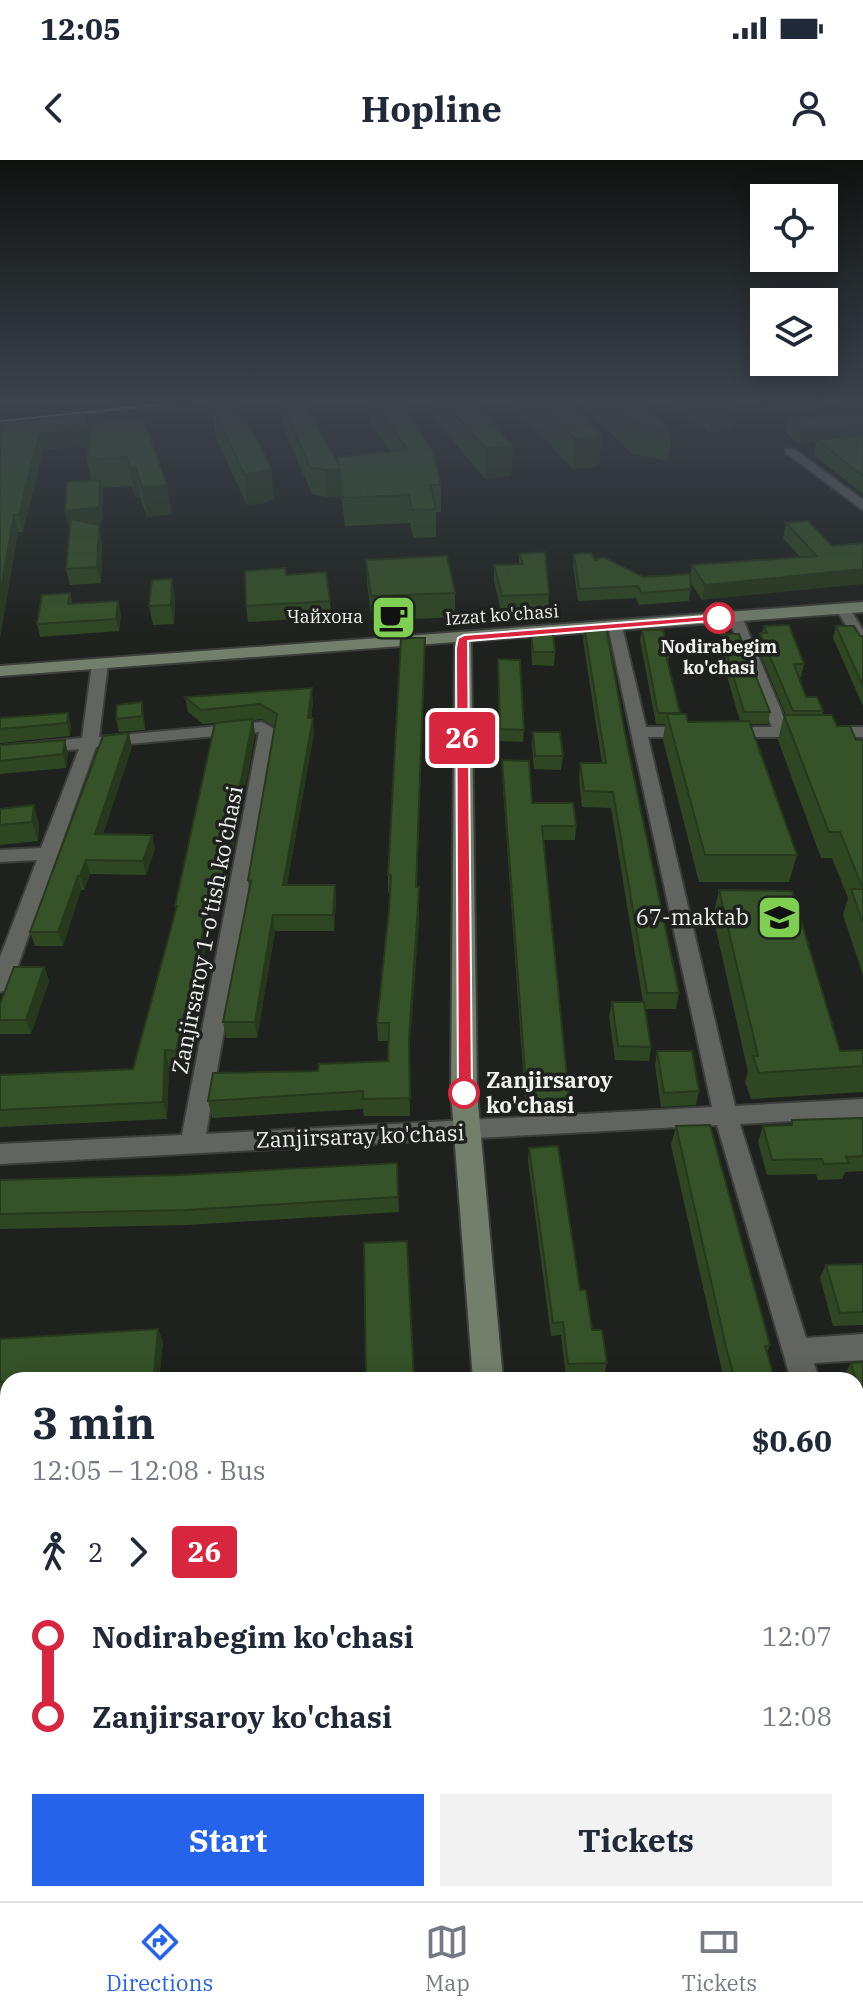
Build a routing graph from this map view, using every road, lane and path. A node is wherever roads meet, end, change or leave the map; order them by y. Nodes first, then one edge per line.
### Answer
1 (830, 481) edge
2 (863, 488) edge
3 (842, 490) junction
4 (863, 506) edge
5 (863, 607) edge
6 (843, 609) junction
7 (735, 617) junction
8 (615, 626) junction
9 (464, 638) junction
10 (863, 642) edge
11 (100, 664) junction
12 (0, 671) edge
13 (639, 732) junction
14 (782, 732) junction
15 (863, 732) edge
16 (90, 741) junction
17 (0, 751) edge
18 (49, 853) junction
19 (0, 856) edge
20 (2, 976) edge
21 (863, 1108) edge
22 (726, 1117) junction
23 (466, 1131) junction
24 (192, 1143) junction
25 (0, 1154) edge
26 (863, 1347) edge
27 (796, 1351) junction
28 (487, 1372) edge
29 (803, 1372) edge

1 - 3 street
2 - 3 street
3 - 4 street
5 - 6 main road, Izzat ko'chasi
6 - 7 main road, Izzat ko'chasi
6 - 10 street
7 - 8 main road, Izzat ko'chasi
7 - 14 street
8 - 9 main road, Izzat ko'chasi
8 - 13 street
9 - 11 main road, Izzat ko'chasi
9 - 23 main road
11 - 12 main road, Izzat ko'chasi
11 - 16 street
13 - 14 street
13 - 22 street
14 - 15 street
16 - 17 street
16 - 18 street
16 - 24 street, Zanjirsaroy 1-o'tish ko'chasi
18 - 19 street
18 - 20 street
21 - 22 street, Zanjirsaray ko'chasi
22 - 23 street, Zanjirsaray ko'chasi
22 - 27 street
23 - 24 street, Zanjirsaray ko'chasi
23 - 28 main road
24 - 25 street, Zanjirsaray ko'chasi
26 - 27 street
27 - 29 street

